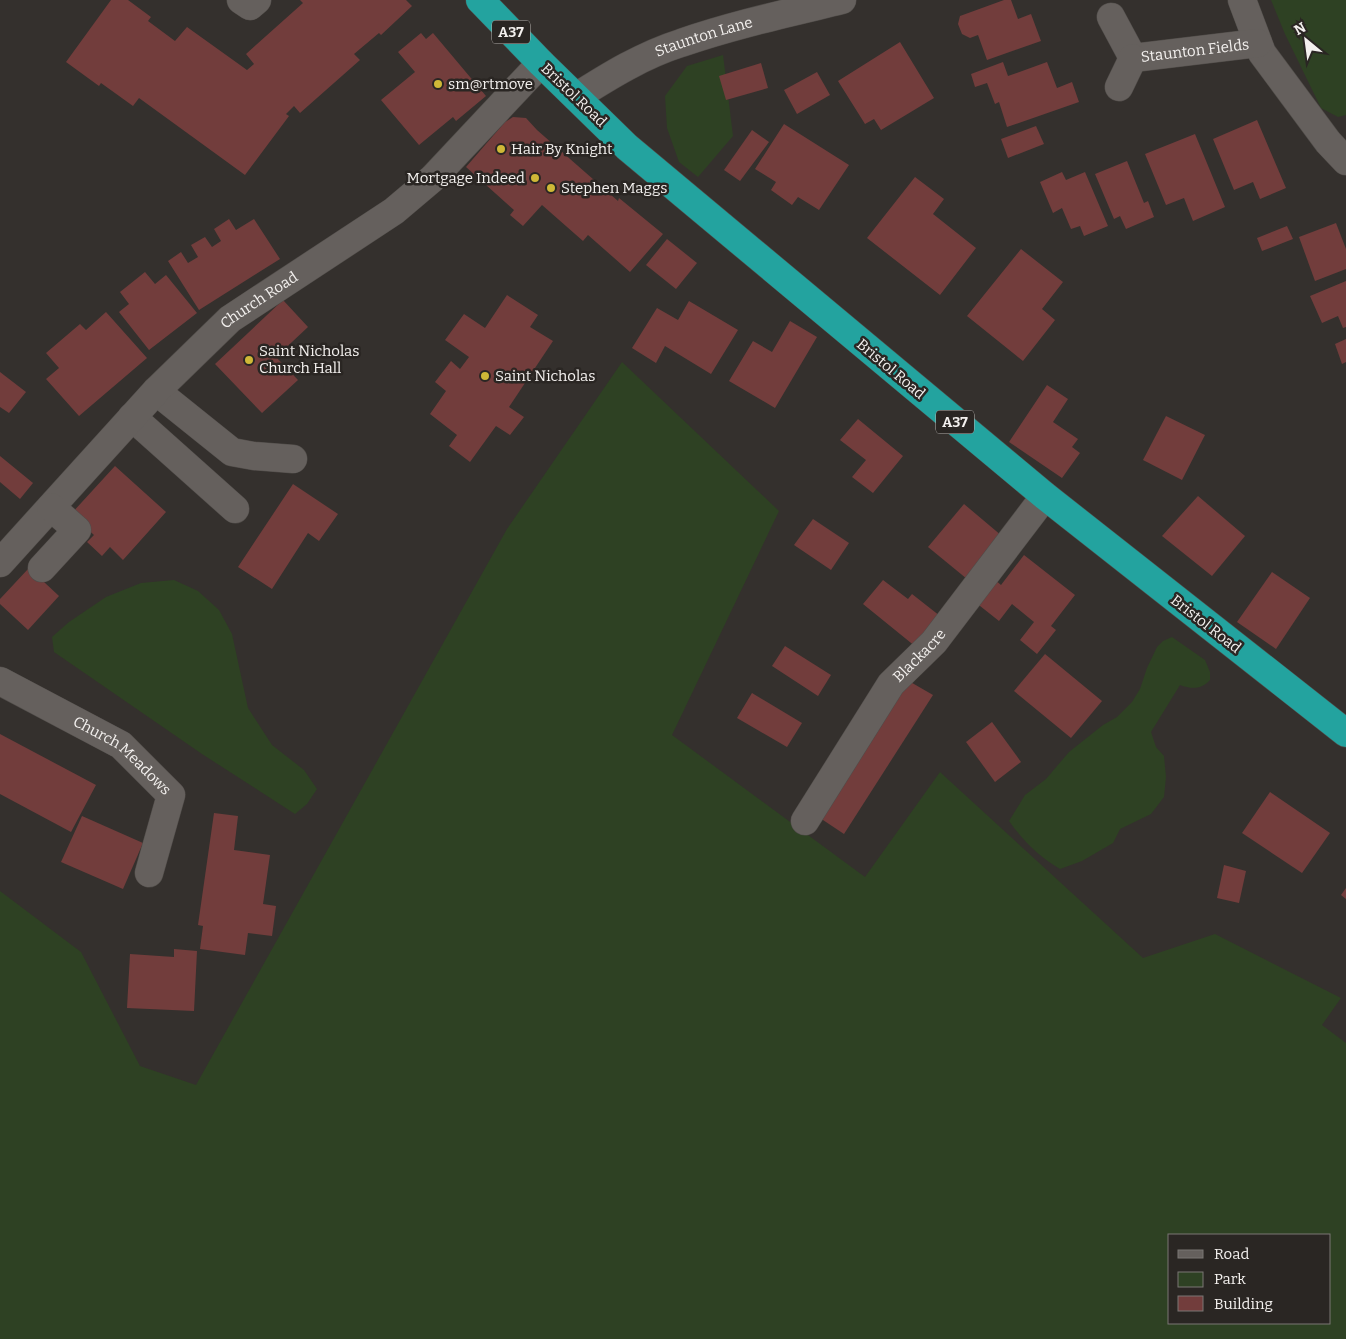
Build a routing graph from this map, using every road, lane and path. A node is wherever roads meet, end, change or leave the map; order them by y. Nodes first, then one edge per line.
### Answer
1 (241, 0) edge
2 (257, 0) edge
3 (480, 0) edge
4 (842, 0) edge
5 (1242, 0) edge
6 (1111, 17) dead end
7 (1258, 43) junction
8 (1133, 58) junction
9 (542, 63) junction
10 (1120, 87) dead end
11 (576, 97) junction
12 (1340, 144) edge
13 (156, 391) junction
14 (132, 418) junction
15 (293, 459) dead end
16 (1045, 496) junction
17 (51, 507) junction
18 (235, 509) dead end
19 (0, 563) edge
20 (42, 568) dead end
21 (0, 681) edge
22 (1346, 733) edge
23 (805, 821) dead end
24 (149, 873) dead end

1 - 2 street
3 - 9 highway, Bristol Road / A37
4 - 11 street, Staunton Lane
5 - 7 street, Staunton Fields
6 - 8 street, Staunton Fields
7 - 8 street, Staunton Fields
7 - 12 street, Staunton Fields
8 - 10 street, Staunton Fields
9 - 11 highway, Bristol Road / A37
9 - 13 street, Church Road
11 - 16 highway, Bristol Road / A37
13 - 14 street, Church Road
13 - 15 street
14 - 17 street, Church Road
14 - 18 street
16 - 22 highway, Bristol Road / A37
16 - 23 street, Blackacre
17 - 19 street, Church Road
17 - 20 street
21 - 24 street, Church Meadows

